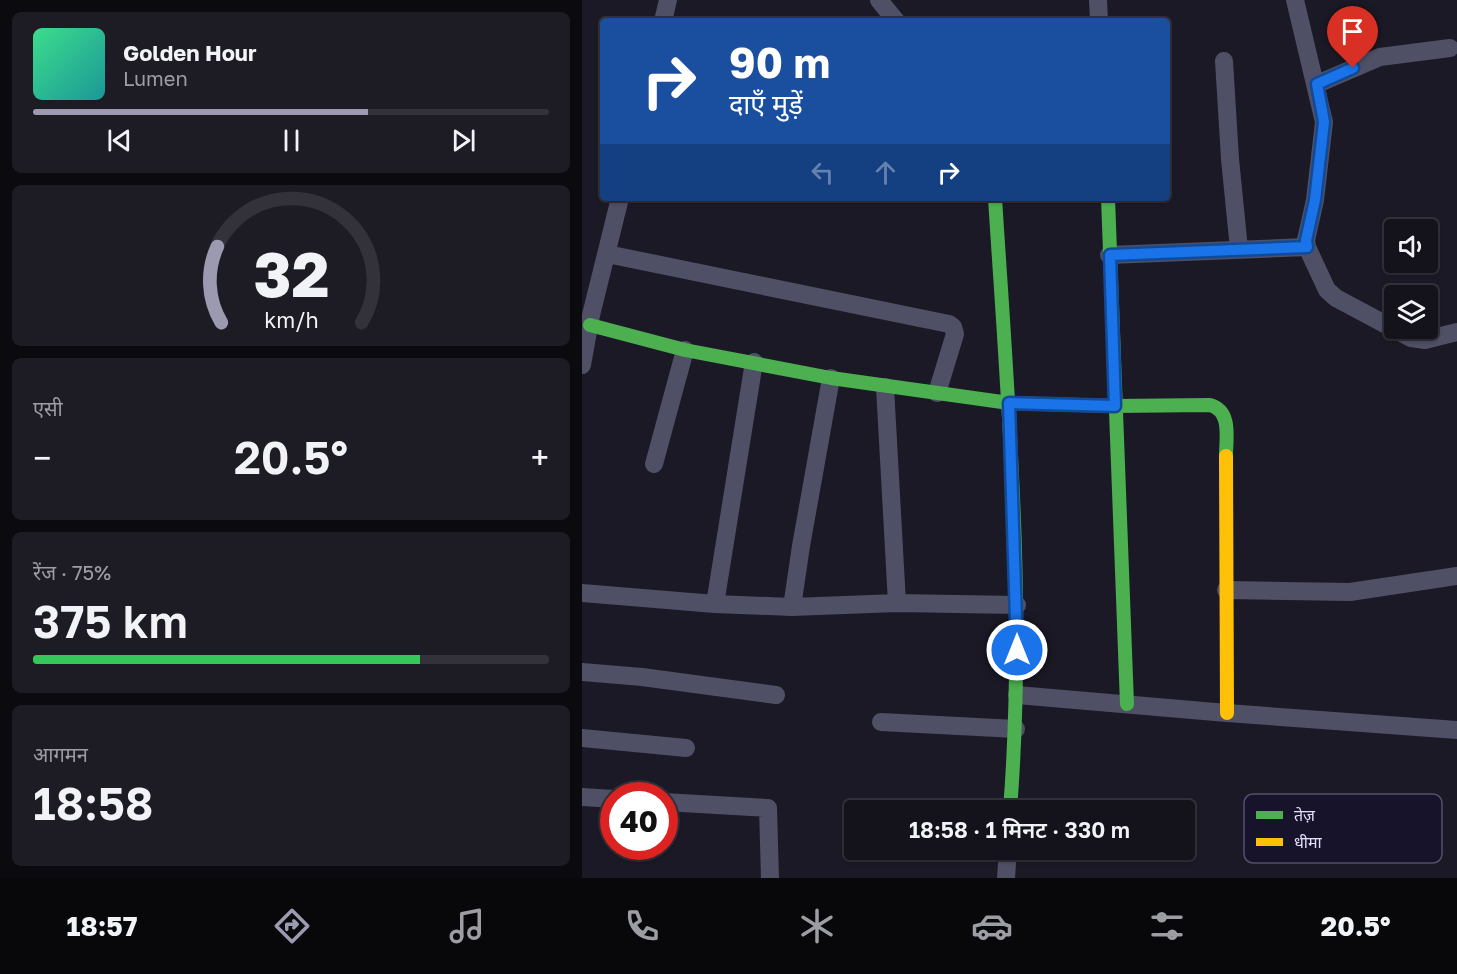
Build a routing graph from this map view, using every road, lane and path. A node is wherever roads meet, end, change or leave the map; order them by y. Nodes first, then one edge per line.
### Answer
1 (668, 0) edge
2 (879, 0) edge
3 (1098, 0) edge
4 (1296, 0) edge
5 (664, 18) edge
6 (894, 18) edge
7 (1099, 18) edge
8 (1450, 48) dead end
9 (1224, 61) dead end
10 (1317, 84) junction
11 (619, 201) edge
12 (995, 201) edge
13 (1108, 201) edge
14 (1307, 247) junction
15 (1239, 249) junction
16 (607, 254) junction
17 (1110, 255) junction
18 (588, 318) edge
19 (1457, 332) edge
20 (685, 350) junction
21 (754, 362) junction
22 (582, 365) edge
23 (831, 378) junction
24 (885, 387) junction
25 (937, 393) junction
26 (1009, 403) junction
27 (1115, 406) junction
28 (654, 464) dead end
29 (1457, 576) edge
30 (1226, 590) junction
31 (582, 593) edge
32 (897, 603) junction
33 (716, 604) junction
34 (1017, 605) junction
35 (792, 607) junction
36 (582, 672) edge
37 (776, 695) dead end
38 (1017, 695) junction
39 (1128, 704) junction
40 (1227, 713) junction
41 (881, 722) dead end
42 (1016, 729) junction
43 (1457, 729) edge
44 (582, 738) edge
45 (686, 748) dead end
46 (582, 797) edge
47 (600, 798) edge
48 (1011, 800) edge
49 (678, 803) edge
50 (1007, 860) edge
51 (770, 878) edge
52 (1006, 878) edge

1 - 5 street
2 - 6 street
3 - 7 street
4 - 10 street
8 - 10 street
9 - 15 street
10 - 14 street
11 - 16 street
12 - 26 street
13 - 17 street
14 - 15 street
14 - 19 street
15 - 17 street
16 - 18 street
16 - 25 street
17 - 27 street
18 - 20 street
18 - 22 street
20 - 21 street
20 - 28 street
21 - 23 street
21 - 33 street
23 - 24 street
23 - 35 street
24 - 25 street
24 - 32 street
25 - 26 street
26 - 27 street
26 - 34 street
27 - 30 street
27 - 39 street
29 - 30 street
30 - 40 street
31 - 33 street
32 - 34 street
32 - 35 street
33 - 35 street
34 - 38 street
36 - 37 street
38 - 39 street
38 - 42 street
39 - 40 street
40 - 43 street
41 - 42 street
42 - 48 street
44 - 45 street
46 - 47 street
49 - 51 street
50 - 52 street

